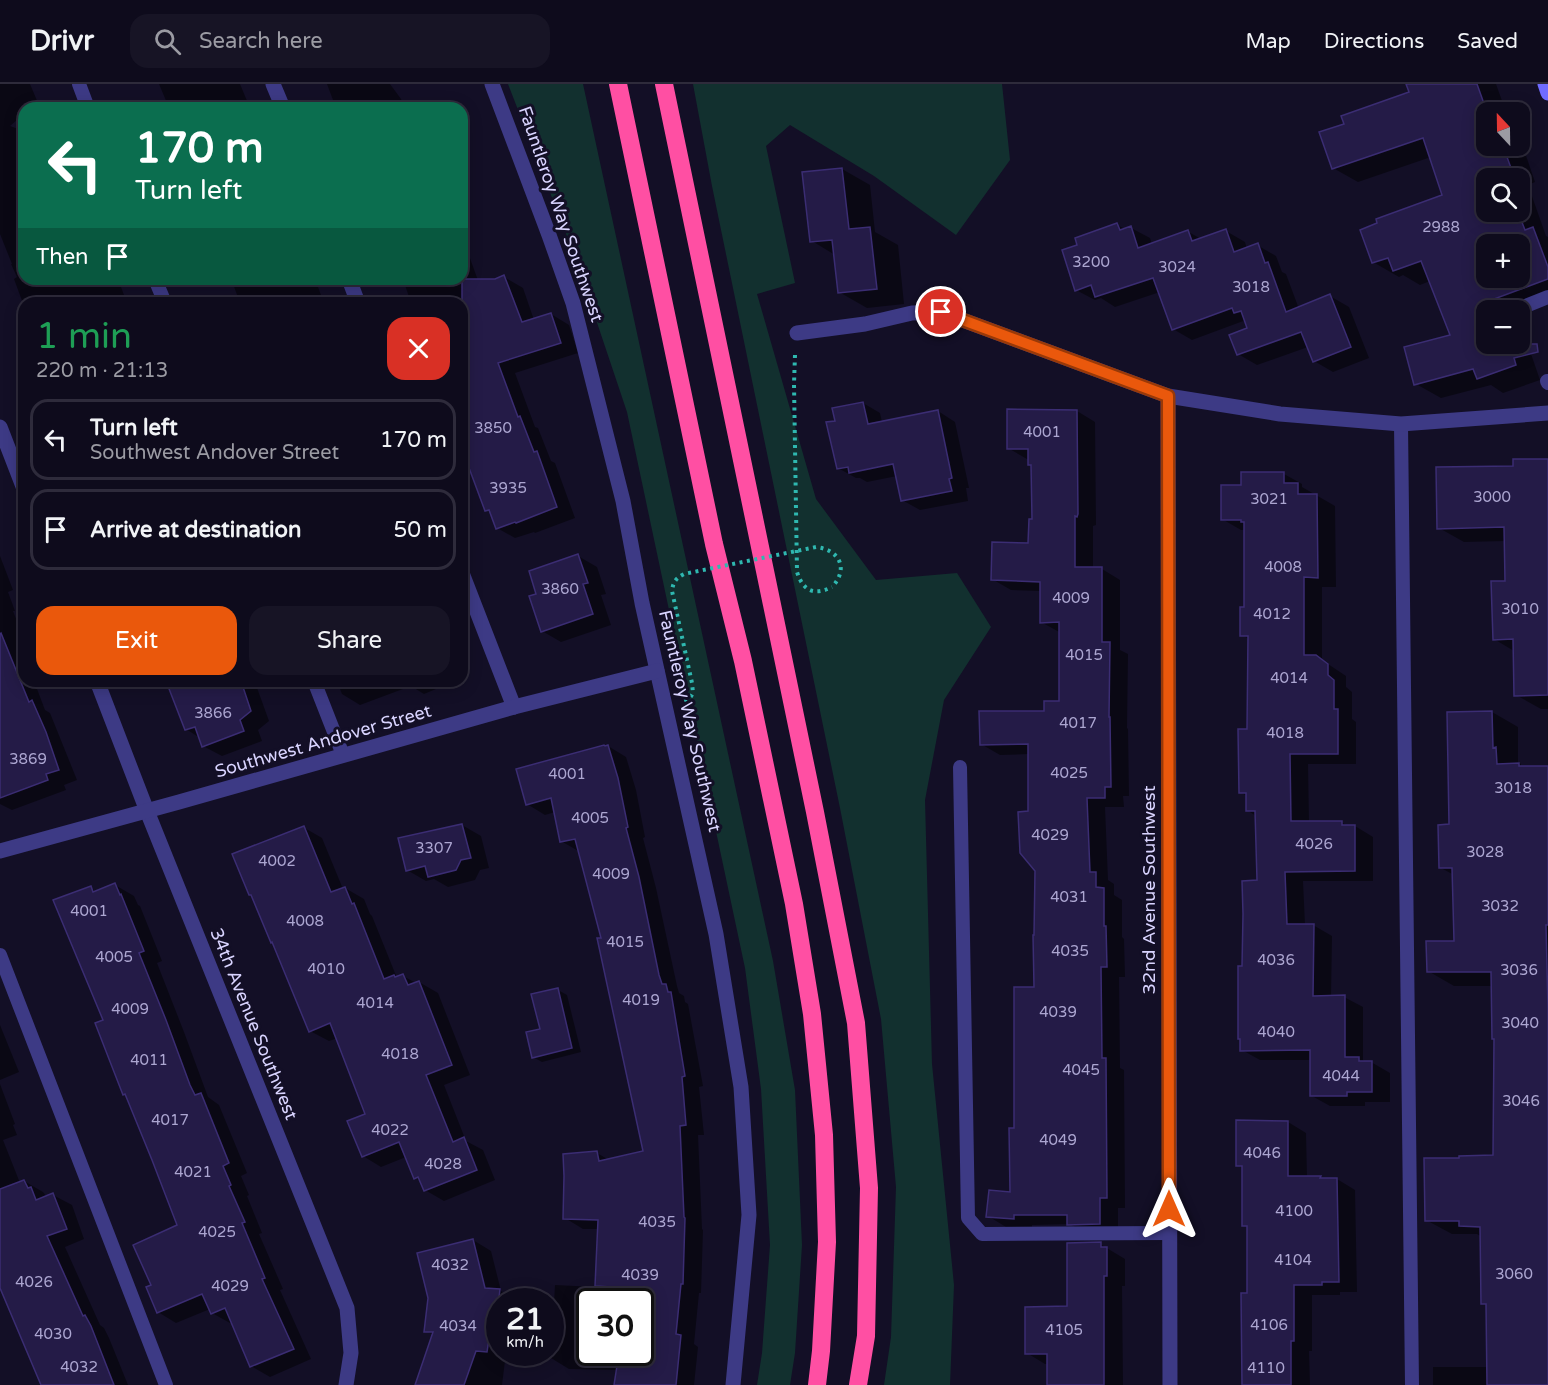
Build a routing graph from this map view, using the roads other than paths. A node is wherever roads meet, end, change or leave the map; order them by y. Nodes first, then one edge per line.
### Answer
1 (79, 84) edge
2 (273, 84) edge
3 (492, 84) edge
4 (618, 84) edge
5 (664, 84) edge
6 (1545, 84) edge
7 (1548, 93) edge
8 (86, 102) edge
9 (280, 102) edge
10 (1548, 297) edge
11 (1530, 304) edge
12 (796, 333) dead end
13 (1168, 396) junction
14 (1548, 413) edge
15 (1401, 424) junction
16 (0, 427) edge
17 (18, 474) edge
18 (468, 588) edge
19 (657, 671) junction
20 (99, 687) edge
21 (316, 687) edge
22 (514, 707) junction
23 (343, 755) junction
24 (960, 767) dead end
25 (147, 811) junction
26 (0, 851) edge
27 (0, 955) edge
28 (1169, 1233) junction
29 (166, 1385) edge
30 (346, 1385) edge
31 (733, 1385) edge
32 (817, 1385) edge
33 (858, 1385) edge
34 (1170, 1385) edge
35 (1412, 1385) edge

1 - 8 lane
2 - 9 street
3 - 19 street, Fauntleroy Way Southwest
4 - 32 highway
5 - 33 highway
6 - 7 main road
10 - 11 lane
12 - 13 street
13 - 15 street
13 - 28 street, 32nd Avenue Southwest
14 - 15 street
15 - 35 lane
16 - 17 street
18 - 22 street
19 - 22 street, Southwest Andover Street
19 - 31 street, Fauntleroy Way Southwest
20 - 25 street, 34th Avenue Southwest
21 - 23 lane
22 - 23 street, Southwest Andover Street
23 - 25 street, Southwest Andover Street
24 - 28 lane
25 - 26 street, Southwest Andover Street
25 - 30 street, 34th Avenue Southwest
27 - 29 lane
28 - 34 street, 32nd Avenue Southwest

